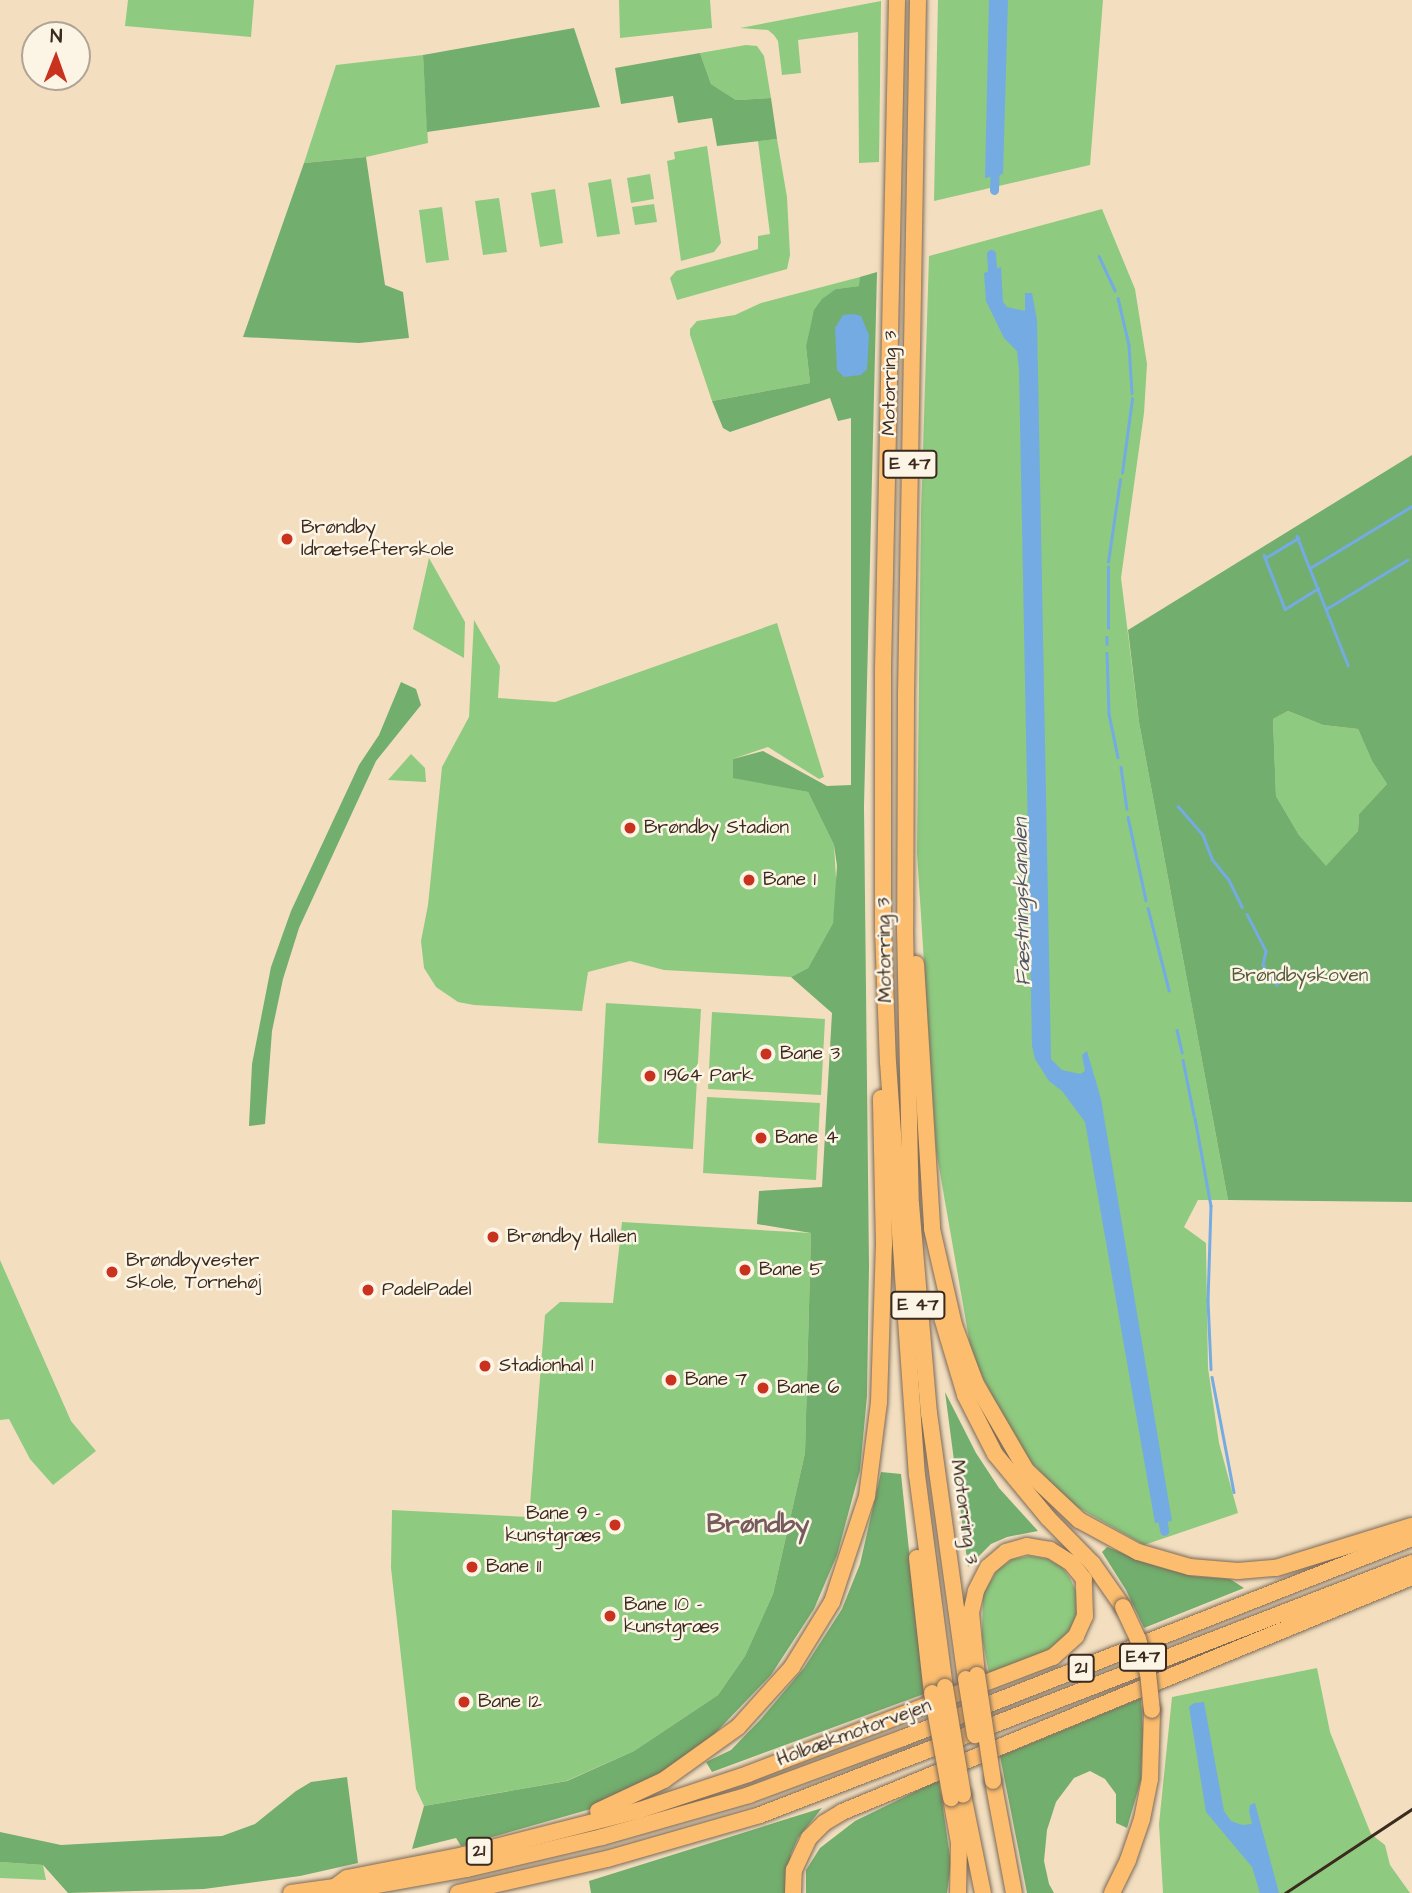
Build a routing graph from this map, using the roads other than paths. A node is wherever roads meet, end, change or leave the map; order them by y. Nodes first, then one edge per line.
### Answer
1 (897, 0) edge
2 (918, 0) edge
3 (906, 692) junction
4 (883, 928) junction
5 (908, 1062) junction
6 (1412, 1526) edge
7 (1412, 1538) edge
8 (1412, 1563) edge
9 (1412, 1577) edge
10 (972, 1677) junction
11 (988, 1782) junction
12 (957, 1796) junction
13 (539, 1835) junction
14 (420, 1871) junction
15 (291, 1893) edge
16 (458, 1893) edge
17 (793, 1893) edge
18 (958, 1893) edge
19 (983, 1893) edge
20 (1004, 1893) edge
21 (1014, 1893) edge
22 (1112, 1893) edge

1 - 4 highway, Motorring 3 / E 47
2 - 3 highway, Motorring 3 / E 47
3 - 5 highway, Motorring 3 / E 47
3 - 6 highway
4 - 12 highway, Motorring 3 / E 47, bridge
4 - 13 highway
5 - 10 highway, Motorring 3 / E 47
5 - 22 highway, E47, bridge
7 - 14 highway, Holbækmotorvejen / 21
8 - 16 highway, 21
9 - 17 highway
10 - 11 highway, Motorring 3 / E 47, bridge
10 - 13 highway
11 - 20 highway, Motorring 3 / E 47
11 - 21 highway
12 - 18 highway
12 - 19 highway
13 - 14 highway, 21
14 - 15 highway, 21

